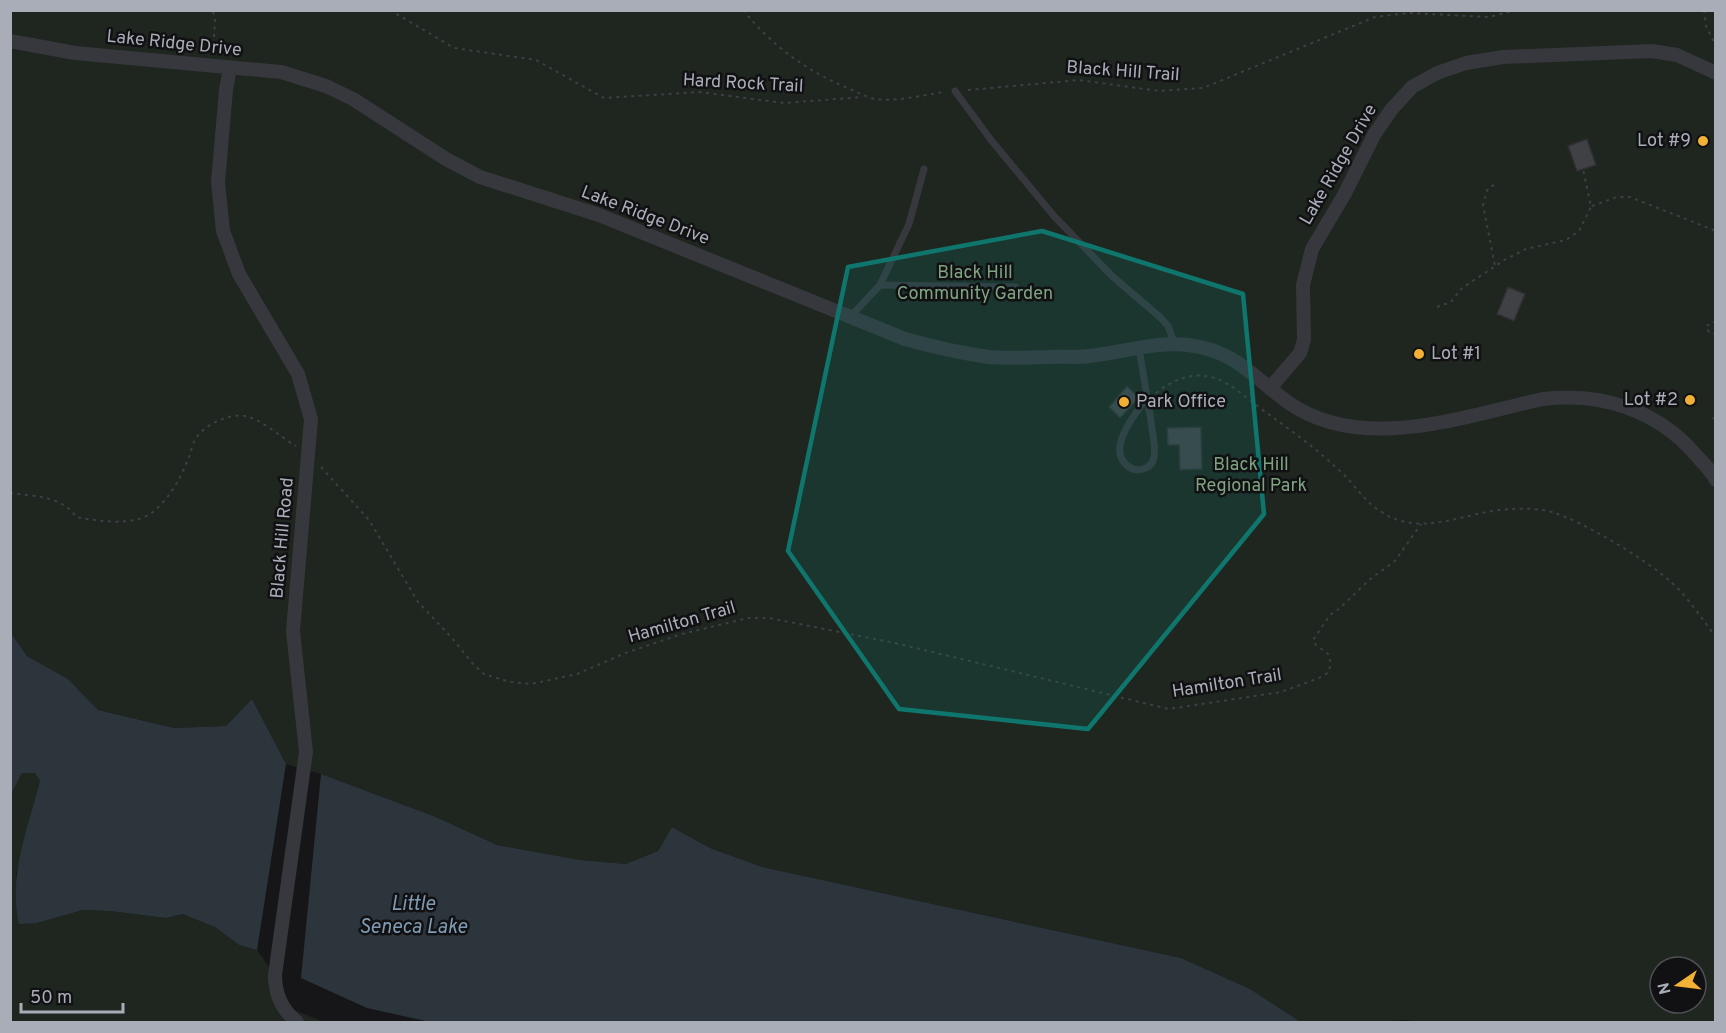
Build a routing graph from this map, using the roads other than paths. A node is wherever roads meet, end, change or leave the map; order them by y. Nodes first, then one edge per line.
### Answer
1 (10, 41) edge
2 (230, 68) junction
3 (1716, 72) edge
4 (955, 91) road end
5 (924, 169) dead end
6 (880, 285) junction
7 (1016, 287) dead end
8 (850, 317) junction
9 (1175, 345) junction
10 (1139, 348) junction
11 (1270, 388) junction
12 (1147, 399) junction
13 (1716, 480) edge
14 (297, 1023) edge

1 - 2 street, Lake Ridge Drive
2 - 8 street, Lake Ridge Drive
2 - 14 street, Black Hill Road
3 - 11 street, Lake Ridge Drive
4 - 9 lane
5 - 6 lane
6 - 7 lane
6 - 8 lane
8 - 10 street, Lake Ridge Drive
9 - 10 street, Lake Ridge Drive
9 - 11 street, Lake Ridge Drive
10 - 12 lane
11 - 13 street, Lake Ridge Drive
12 - 12 lane

